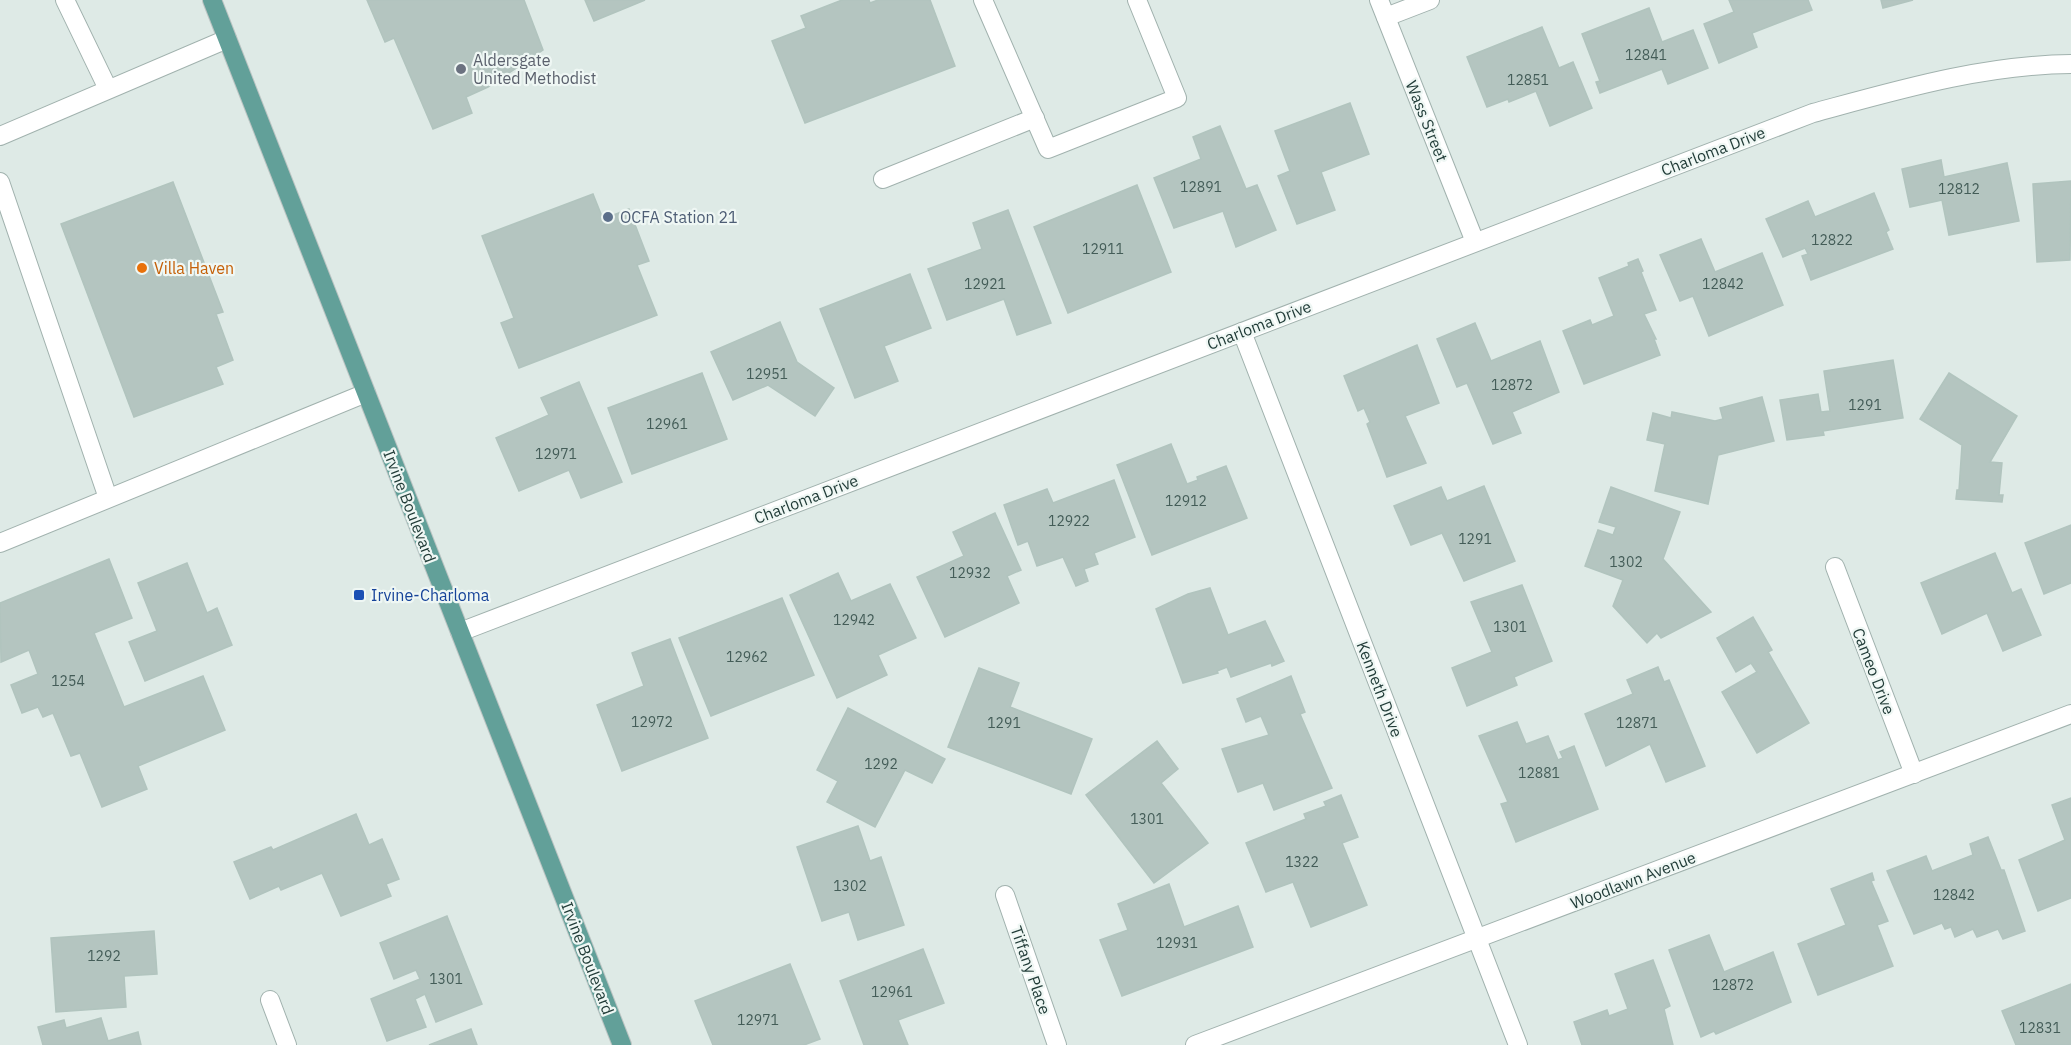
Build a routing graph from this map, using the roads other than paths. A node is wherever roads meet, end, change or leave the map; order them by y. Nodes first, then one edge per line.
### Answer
1 (65, 0) edge
2 (212, 0) edge
3 (983, 0) edge
4 (1137, 0) edge
5 (1430, 0) edge
6 (1382, 9) edge
7 (227, 39) junction
8 (2071, 64) edge
9 (108, 89) junction
10 (1035, 118) junction
11 (0, 136) edge
12 (883, 179) dead end
13 (0, 182) edge
14 (1475, 242) junction
15 (1242, 332) junction
16 (366, 393) junction
17 (108, 498) junction
18 (0, 543) edge
19 (1835, 567) dead end
20 (460, 632) junction
21 (2071, 714) edge
22 (1914, 774) junction
23 (1005, 895) dead end
24 (1476, 939) junction
25 (270, 1000) dead end
26 (287, 1045) edge
27 (622, 1045) edge
28 (1057, 1045) edge
29 (1195, 1045) edge
30 (1518, 1045) edge

1 - 9 street
2 - 7 main road, Irvine Boulevard
3 - 10 street
4 - 10 street
5 - 6 street
6 - 14 street, Wass Street
7 - 9 street
7 - 16 main road, Irvine Boulevard
8 - 14 street, Charloma Drive
9 - 11 street
10 - 12 street
13 - 17 street
14 - 15 street, Charloma Drive
15 - 20 street, Charloma Drive
15 - 24 street, Kenneth Drive
16 - 17 street
16 - 20 main road, Irvine Boulevard
17 - 18 street
19 - 22 street, Cameo Drive
20 - 27 main road, Irvine Boulevard
21 - 22 street, Woodlawn Avenue
22 - 24 street, Woodlawn Avenue
23 - 28 street, Tiffany Place
24 - 29 street, Woodlawn Avenue
24 - 30 street, Kenneth Drive
25 - 26 street

